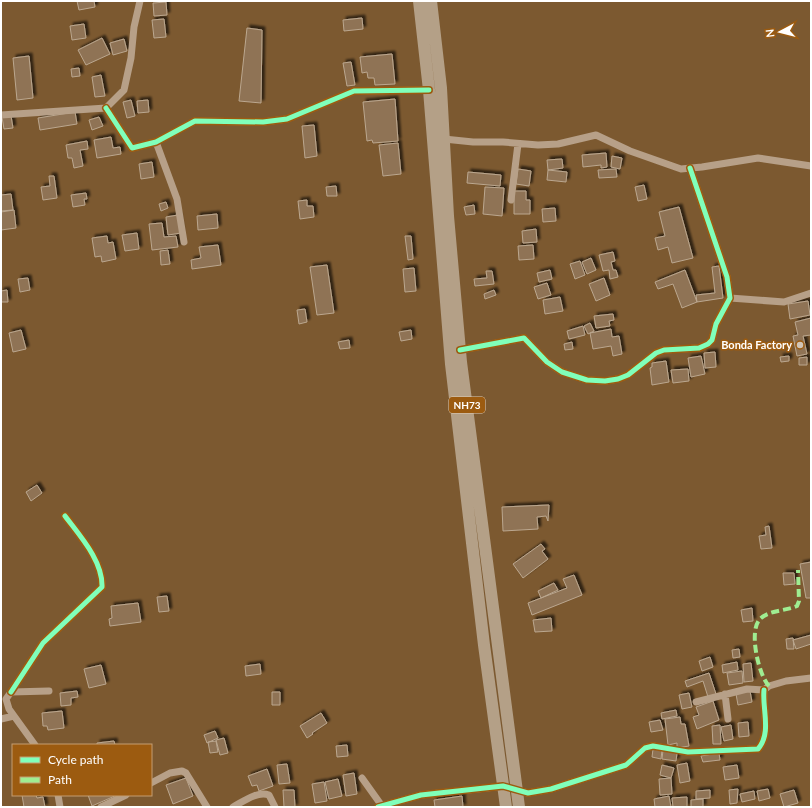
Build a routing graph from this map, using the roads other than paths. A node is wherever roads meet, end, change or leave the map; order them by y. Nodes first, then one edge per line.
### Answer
1 (419, 1) edge
2 (431, 1) edge
3 (140, 2) edge
4 (429, 90) junction
5 (106, 108) junction
6 (1, 115) edge
7 (444, 139) junction
8 (156, 142) junction
9 (518, 144) junction
10 (811, 166) edge
11 (690, 168) junction
12 (511, 200) dead end
13 (184, 242) dead end
14 (811, 293) edge
15 (730, 298) junction
16 (460, 350) junction
17 (65, 516) dead end
18 (811, 678) edge
19 (764, 690) junction
20 (49, 691) dead end
21 (11, 692) junction
22 (725, 694) junction
23 (696, 702) dead end
24 (14, 716) junction
25 (1, 719) edge
26 (728, 719) dead end
27 (35, 744) edge
28 (362, 778) dead end
29 (152, 782) edge
30 (503, 786) junction
31 (517, 790) junction
32 (58, 796) edge
33 (124, 796) edge
34 (60, 807) edge
35 (101, 807) edge
36 (207, 807) edge
37 (233, 807) edge
38 (275, 807) edge
39 (380, 807) edge
40 (506, 807) edge
41 (519, 807) edge

1 - 4 highway, NH73
2 - 7 highway, NH73
3 - 5 street
4 - 8 street
4 - 30 highway, NH73
5 - 6 street
5 - 8 street
7 - 9 street
7 - 16 highway, NH73
8 - 13 street
9 - 11 street
9 - 12 street
10 - 11 street
11 - 15 street
14 - 15 street
15 - 16 street
16 - 31 highway, NH73
17 - 21 street
18 - 19 street
19 - 22 street
19 - 31 street
20 - 21 street
21 - 24 street
22 - 23 street
22 - 26 street
24 - 25 street
24 - 27 street
28 - 39 street
29 - 36 street
30 - 31 street
30 - 39 street
30 - 40 highway, NH73
31 - 41 highway, NH73
32 - 34 street
33 - 35 street
37 - 38 street

